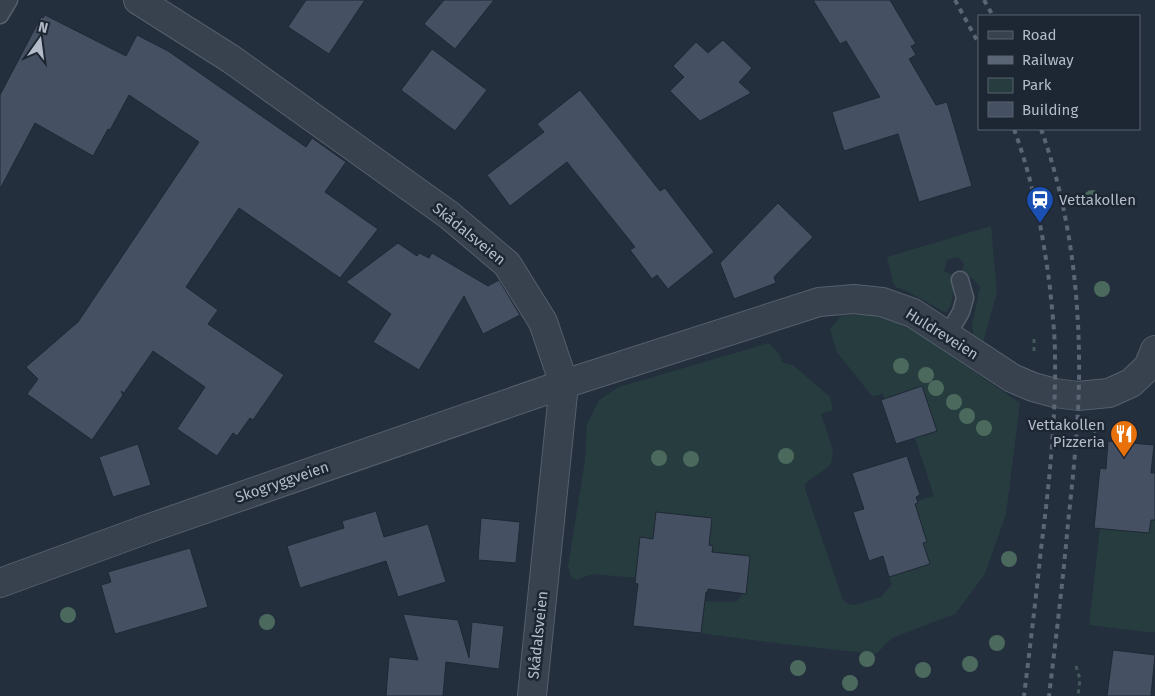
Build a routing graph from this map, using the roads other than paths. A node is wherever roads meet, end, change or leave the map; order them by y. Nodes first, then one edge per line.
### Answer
1 (9, 0) edge
2 (138, 0) edge
3 (0, 15) edge
4 (960, 280) dead end
5 (947, 336) junction
6 (1155, 350) edge
7 (564, 384) junction
8 (0, 583) edge
9 (532, 696) edge

1 - 3 lane
2 - 7 street, Skådalsveien
4 - 5 lane
5 - 6 street, Huldreveien
5 - 7 street, Huldreveien
7 - 8 street, Skogryggveien
7 - 9 street, Skådalsveien

